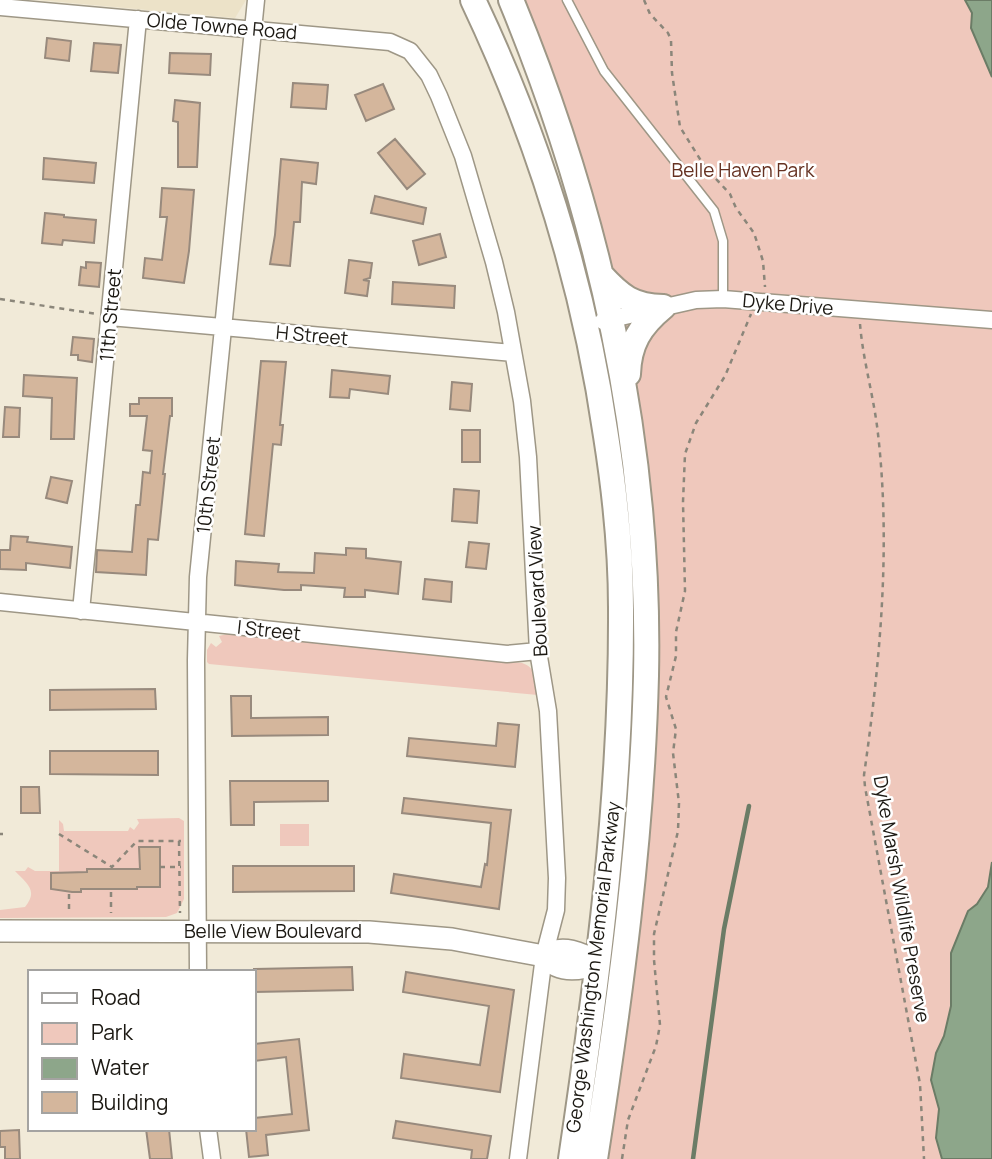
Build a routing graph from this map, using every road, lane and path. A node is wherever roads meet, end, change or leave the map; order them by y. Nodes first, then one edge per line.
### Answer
1 (256, 0) edge
2 (473, 0) edge
3 (511, 0) edge
4 (567, 0) edge
5 (644, 0) edge
6 (0, 6) edge
7 (138, 19) junction
8 (253, 28) junction
9 (401, 46) joint
10 (601, 275) junction
11 (0, 299) edge
12 (723, 299) junction
13 (759, 301) junction
14 (663, 307) junction
15 (859, 310) junction
16 (110, 317) junction
17 (992, 320) edge
18 (599, 322) junction
19 (224, 328) junction
20 (513, 353) junction
21 (628, 410) junction
22 (0, 602) edge
23 (81, 611) junction
24 (197, 623) junction
25 (538, 651) junction
26 (59, 834) dead end
27 (160, 867) dead end
28 (180, 867) junction
29 (111, 892) dead end
30 (69, 894) dead end
31 (69, 914) dead end
32 (111, 914) dead end
33 (180, 914) dead end
34 (0, 931) edge
35 (197, 931) junction
36 (626, 938) junction
37 (544, 956) junction
38 (598, 963) junction
39 (198, 970) edge
40 (614, 1021) junction
41 (208, 1131) edge
42 (212, 1159) edge
43 (518, 1159) edge
44 (570, 1159) edge
45 (594, 1159) edge
46 (622, 1159) edge
47 (924, 1159) edge

1 - 8 street, 10th Street
2 - 18 main road, George Washington Memorial Parkway
3 - 10 main road, George Washington Memorial Parkway
4 - 12 lane
5 - 13 path
6 - 7 street, Olde Towne Road
7 - 8 street, Olde Towne Road
7 - 16 street, 11th Street
8 - 9 street, Olde Towne Road
8 - 19 street, 10th Street
9 - 20 street, Boulevard View
10 - 14 main road
10 - 18 main road, George Washington Memorial Parkway
11 - 16 path
12 - 13 street, Dyke Drive
12 - 14 street, Dyke Drive
13 - 15 street, Dyke Drive
13 - 46 path
14 - 18 street, Dyke Drive
14 - 21 main road
15 - 17 street, Dyke Drive
15 - 47 path, Dyke Marsh Wildlife Preserve
16 - 19 street, H Street
16 - 23 street, 11th Street
18 - 21 main road, George Washington Memorial Parkway
18 - 38 main road, George Washington Memorial Parkway
19 - 20 street, H Street
19 - 24 street, 10th Street
20 - 25 street, Boulevard View
21 - 36 main road, George Washington Memorial Parkway
22 - 23 street, I Street
23 - 24 street, I Street
24 - 25 street, I Street
24 - 35 street, 10th Street
25 - 37 street, Boulevard View
26 - 28 path
27 - 28 path
28 - 33 path
29 - 32 path
30 - 31 path
34 - 35 main road, Belle View Boulevard
35 - 37 main road, Belle View Boulevard
35 - 39 street, 10th Street
36 - 38 main road
36 - 40 main road, George Washington Memorial Parkway
37 - 38 main road, Belle View Boulevard
37 - 43 street, Boulevard View
38 - 40 main road
38 - 44 main road, George Washington Memorial Parkway
40 - 45 main road, George Washington Memorial Parkway
41 - 42 street

